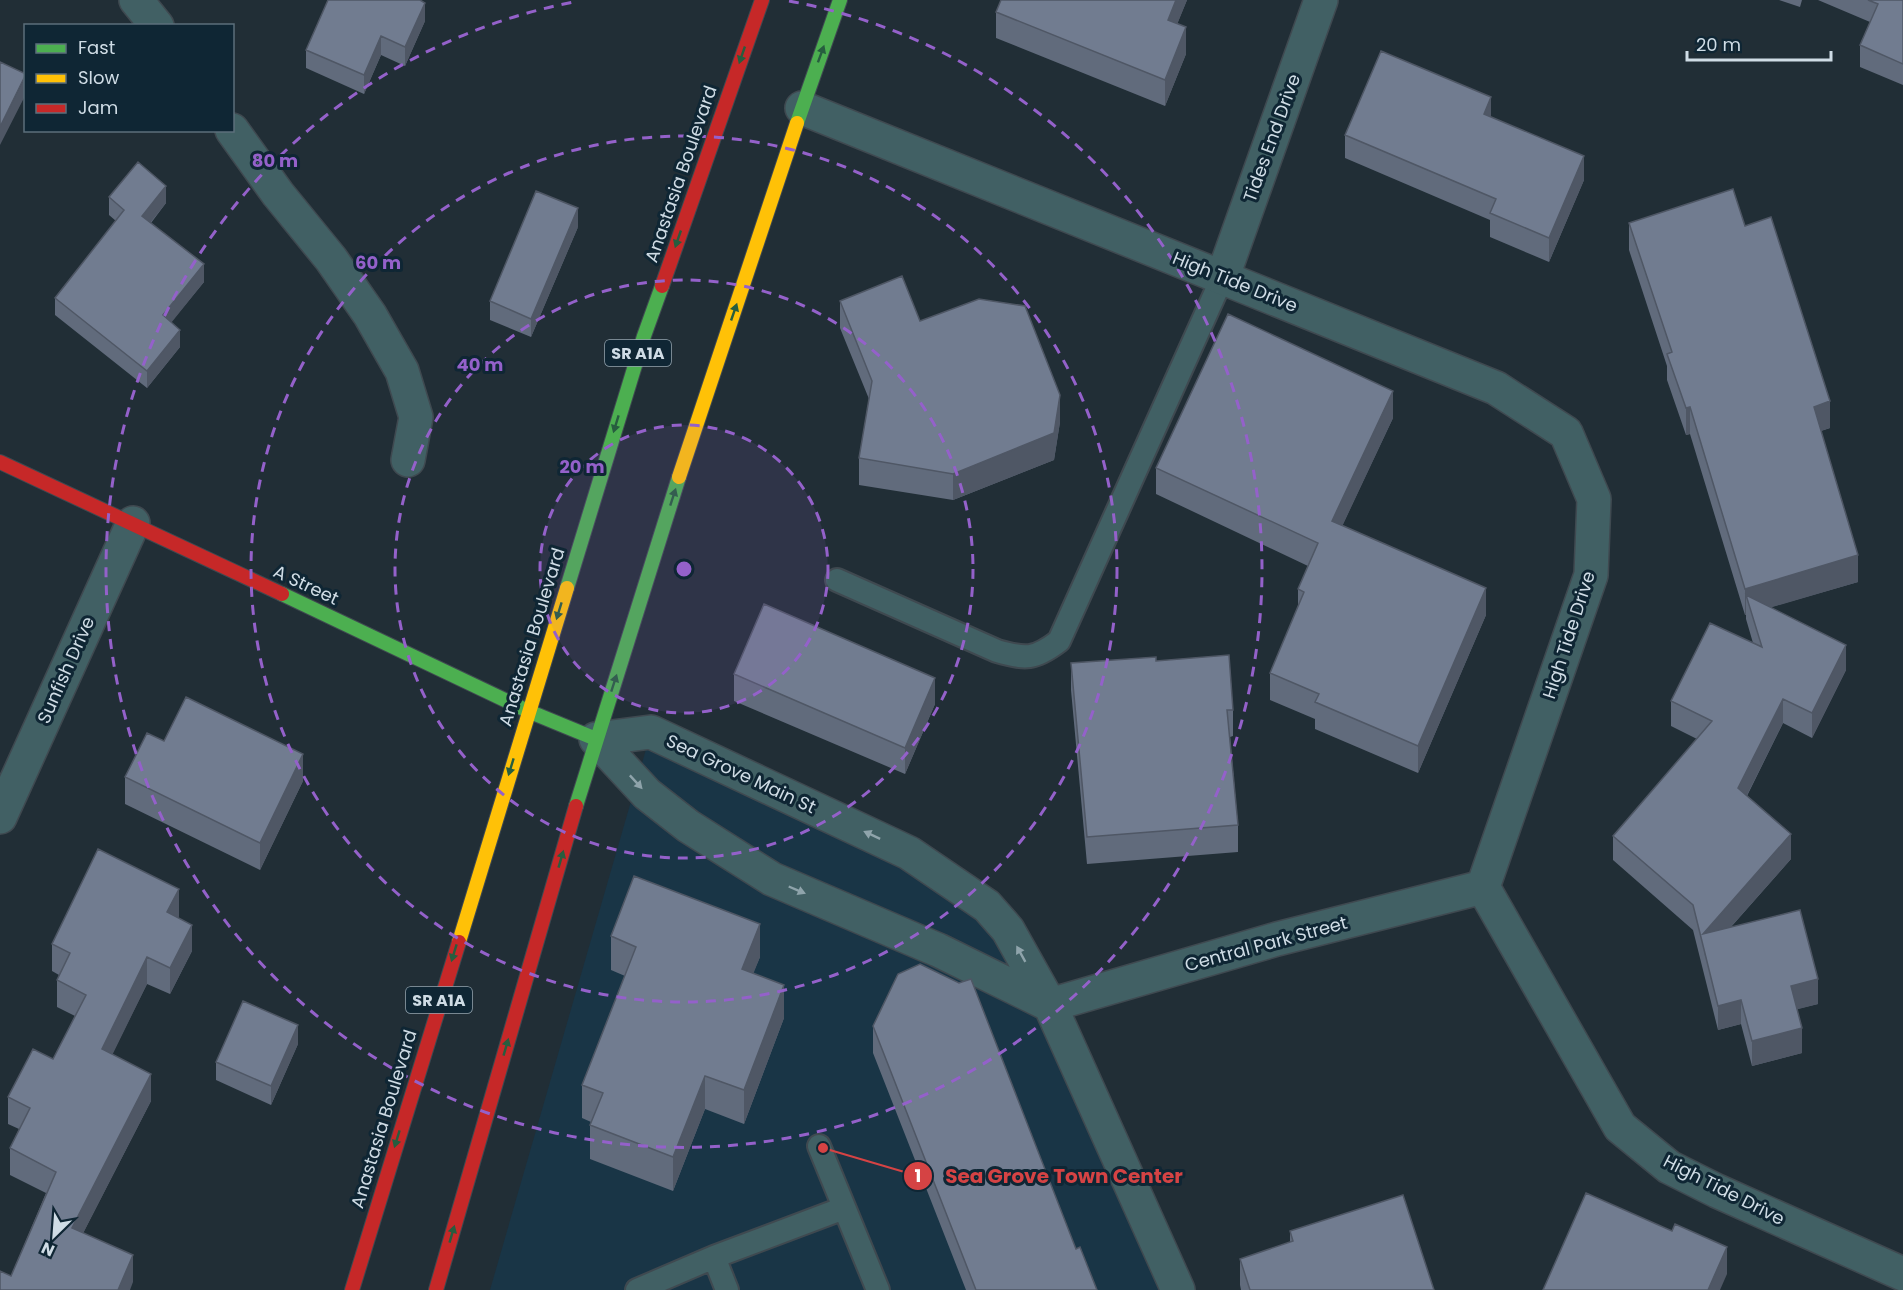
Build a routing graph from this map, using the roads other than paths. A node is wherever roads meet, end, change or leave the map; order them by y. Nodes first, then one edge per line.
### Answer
1 (136, 0) edge
2 (762, 0) edge
3 (840, 0) edge
4 (1321, 0) edge
5 (155, 24) edge
6 (802, 108) junction
7 (233, 132) edge
8 (1223, 276) junction
9 (408, 460) dead end
10 (0, 462) edge
11 (133, 523) junction
12 (837, 580) dead end
13 (528, 711) junction
14 (596, 739) junction
15 (0, 817) edge
16 (1483, 887) junction
17 (1050, 1005) junction
18 (819, 1146) dead end
19 (844, 1208) junction
20 (714, 1257) junction
21 (1903, 1274) edge
22 (351, 1290) edge
23 (436, 1290) edge
24 (637, 1290) edge
25 (727, 1290) edge
26 (878, 1290) edge
27 (1179, 1290) edge

1 - 5 street
2 -> 13 main road, Anastasia Boulevard / SR A1A
6 -> 3 main road
4 - 8 street, Tides End Drive
6 - 8 street, High Tide Drive
14 -> 6 main road
7 - 9 street
8 - 12 lane
8 - 16 street, High Tide Drive
10 - 11 main road, A Street
11 - 13 main road, A Street
11 - 15 street, Sunfish Drive
13 - 14 main road, A Street
13 -> 22 main road, Anastasia Boulevard / SR A1A
14 -> 17 street
17 -> 14 street, Sea Grove Main St
23 -> 14 main road
16 - 17 street, Central Park Street
16 - 21 street, High Tide Drive
17 - 27 street, Sea Grove Main St
18 - 19 lane
19 - 20 lane
19 - 26 lane
20 - 24 lane
20 - 25 lane

